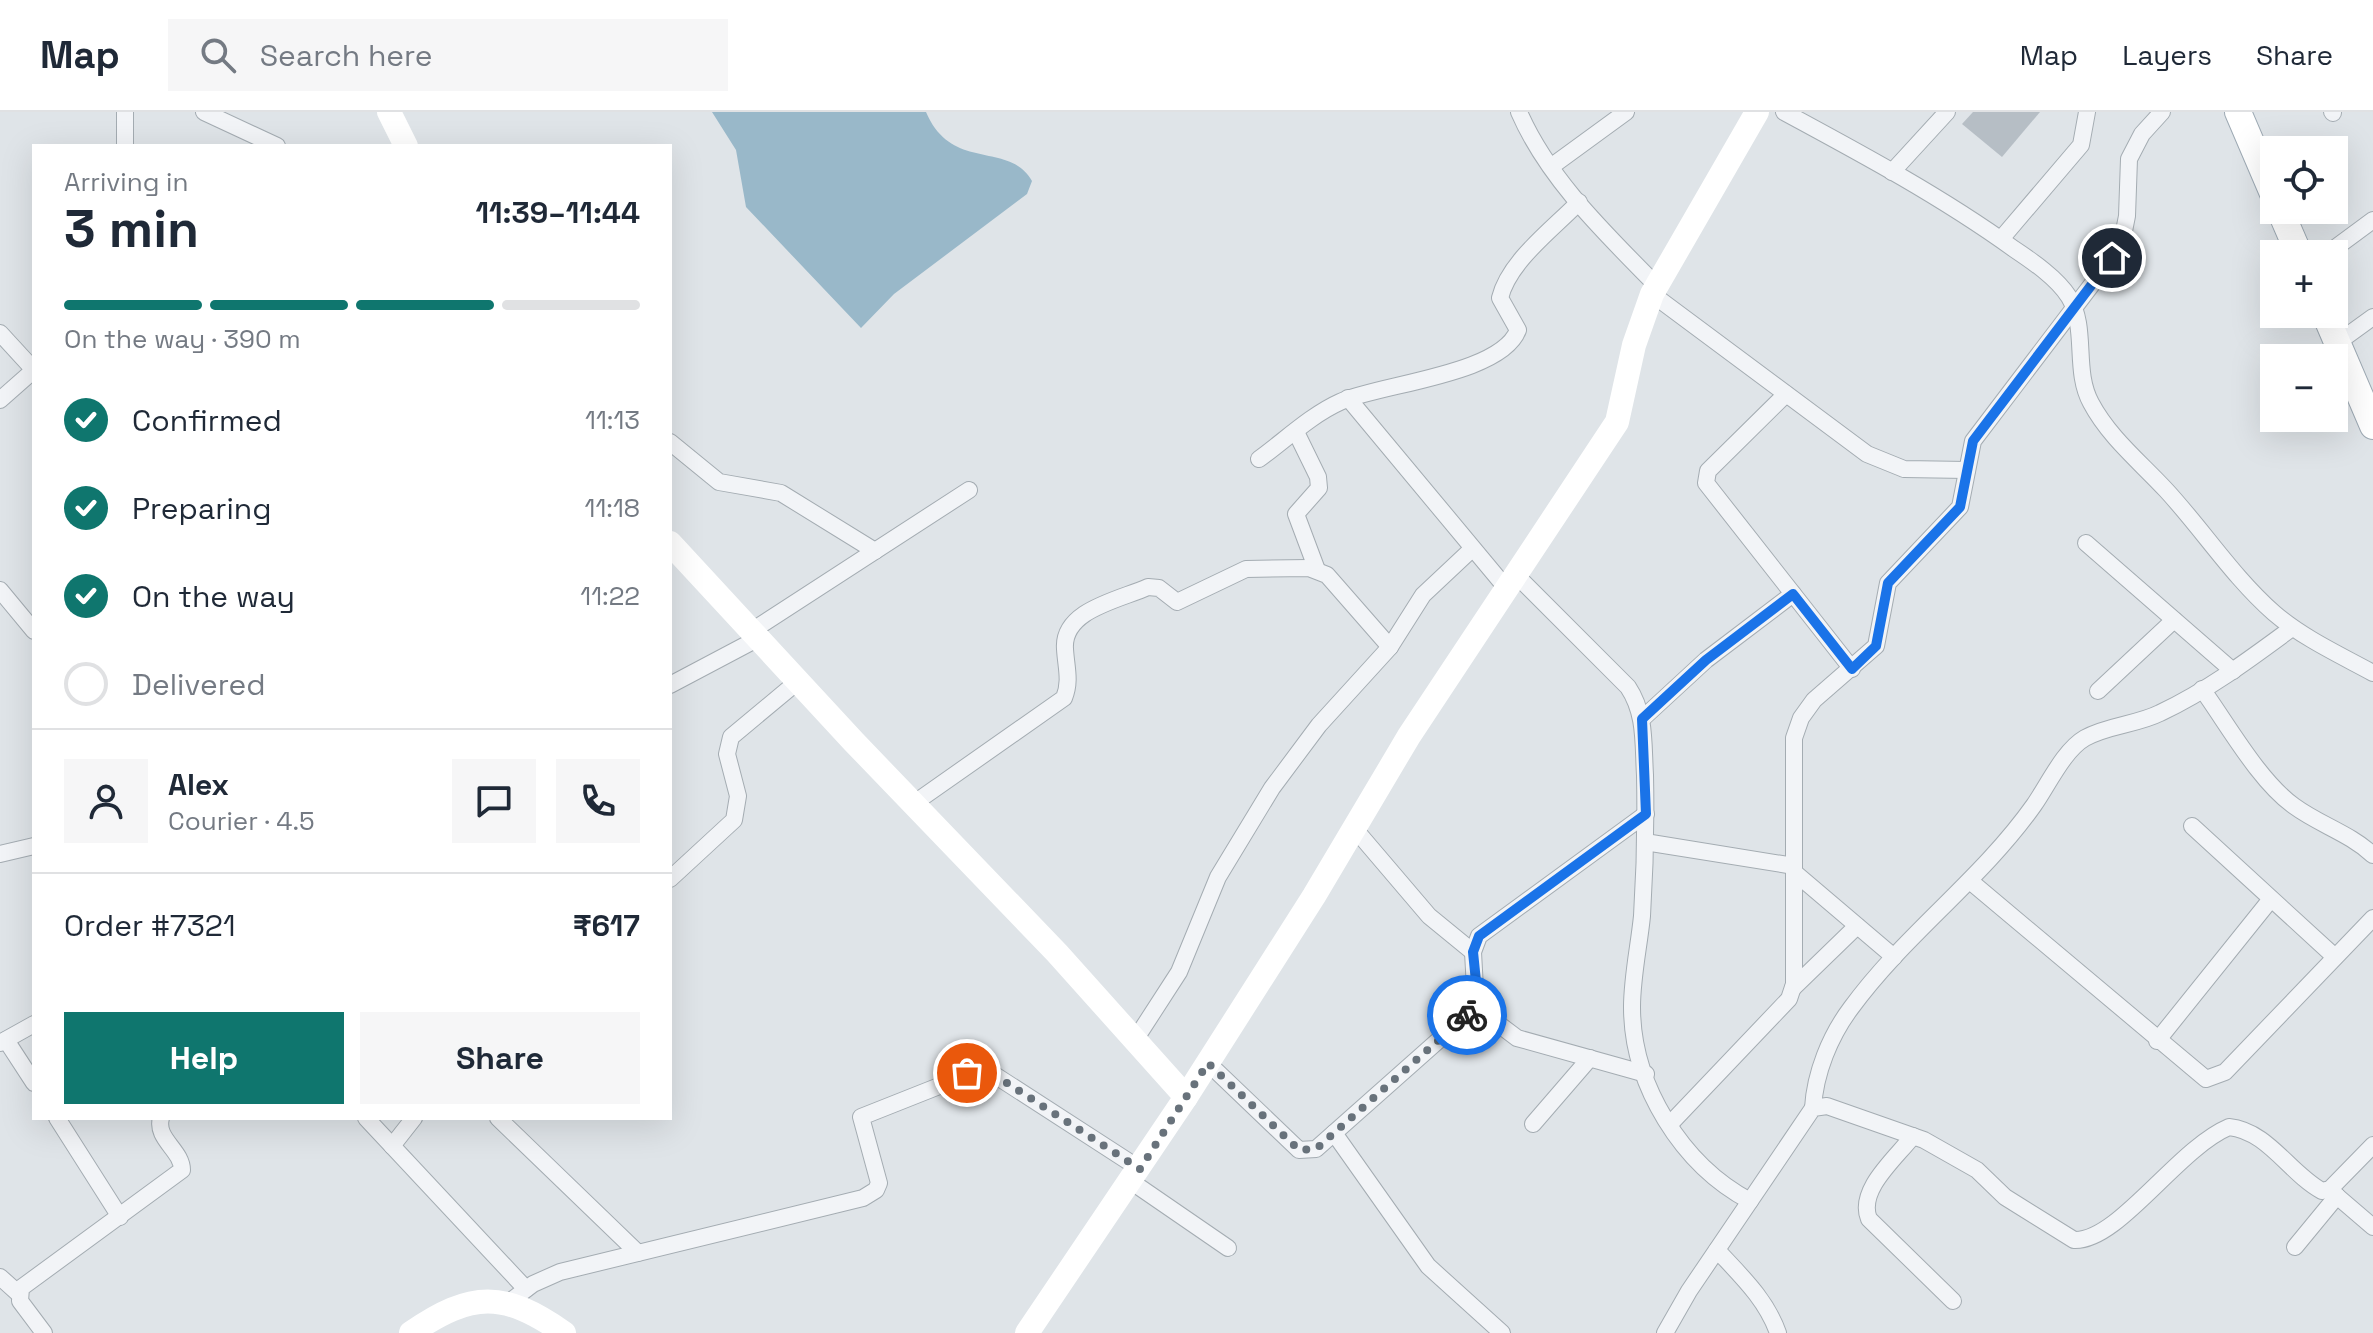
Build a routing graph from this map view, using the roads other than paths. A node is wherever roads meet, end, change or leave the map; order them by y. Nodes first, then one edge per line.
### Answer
1 (125, 112) edge
2 (204, 112) edge
3 (389, 112) edge
4 (1519, 112) edge
5 (1626, 112) edge
6 (1757, 112) edge
7 (1784, 112) edge
8 (1947, 112) edge
9 (2087, 112) edge
10 (2162, 112) edge
11 (2238, 112) edge
12 (125, 144) edge
13 (273, 144) edge
14 (405, 144) edge
15 (2260, 163) edge
16 (1552, 166) junction
17 (1892, 172) junction
18 (1579, 202) junction
19 (2373, 220) edge
20 (2001, 239) junction
21 (2346, 240) edge
22 (1654, 290) junction
23 (2073, 308) junction
24 (2373, 317) edge
25 (2331, 328) edge
26 (0, 333) edge
27 (2337, 343) junction
28 (32, 368) edge
29 (32, 372) edge
30 (1786, 394) junction
31 (1348, 398) junction
32 (0, 400) edge
33 (2373, 426) edge
34 (1296, 432) junction
35 (672, 444) edge
36 (1259, 459) dead end
37 (1967, 470) junction
38 (969, 490) dead end
39 (2086, 543) dead end
40 (672, 545) edge
41 (1472, 549) junction
42 (875, 551) junction
43 (1317, 570) junction
44 (1512, 582) junction
45 (0, 590) edge
46 (1793, 594) junction
47 (2174, 620) junction
48 (2292, 628) junction
49 (32, 629) edge
50 (754, 636) junction
51 (1390, 647) junction
52 (1852, 669) junction
53 (2233, 671) junction
54 (2373, 673) edge
55 (797, 682) junction
56 (672, 684) edge
57 (2202, 689) junction
58 (2098, 691) dead end
59 (1642, 719) junction
60 (913, 804) junction
61 (1646, 814) junction
62 (2192, 826) dead end
63 (1354, 828) junction
64 (1645, 842) junction
65 (32, 846) edge
66 (0, 854) edge
67 (2373, 855) edge
68 (1794, 869) junction
69 (672, 877) edge
70 (1970, 881) junction
71 (2271, 899) junction
72 (2373, 918) edge
73 (1857, 926) junction
74 (1473, 952) junction
75 (1894, 957) junction
76 (2335, 957) junction
77 (1793, 988) junction
78 (1476, 1007) junction
79 (32, 1025) edge
80 (1135, 1040) junction
81 (3, 1041) edge
82 (2157, 1041) junction
83 (1590, 1058) junction
84 (1208, 1063) junction
85 (1646, 1074) junction
86 (32, 1080) edge
87 (1186, 1097) junction
88 (1813, 1108) junction
89 (58, 1120) edge
90 (161, 1120) edge
91 (368, 1120) edge
92 (412, 1120) edge
93 (500, 1120) edge
94 (1533, 1124) dead end
95 (1670, 1124) junction
96 (1334, 1133) junction
97 (1913, 1136) junction
98 (2373, 1145) edge
99 (392, 1146) junction
100 (1136, 1176) junction
101 (2334, 1193) junction
102 (1750, 1201) junction
103 (120, 1217) junction
104 (2373, 1227) edge
105 (2295, 1247) dead end
106 (1228, 1248) dead end
107 (1717, 1250) junction
108 (638, 1253) junction
109 (0, 1277) edge
110 (19, 1294) junction
111 (517, 1296) junction
112 (1953, 1301) dead end
113 (44, 1333) edge
114 (411, 1333) edge
115 (564, 1333) edge
116 (1027, 1333) edge
117 (1502, 1333) edge
118 (1665, 1333) edge
119 (1778, 1333) edge

1 - 12 street
2 - 13 street
3 - 14 main road
4 - 16 street
5 - 16 street
6 - 22 main road
7 - 17 street
8 - 17 street
9 - 20 street
10 - 23 street
11 - 15 main road
16 - 18 street
17 - 20 street
18 - 22 street
18 - 31 street
19 - 21 street
20 - 23 street
22 - 30 street
22 - 44 main road
23 - 37 street
23 - 48 street
24 - 27 street
25 - 27 main road
26 - 28 street
27 - 33 main road
29 - 32 street
30 - 37 street
30 - 46 street
31 - 34 street
31 - 41 street
34 - 36 street
34 - 43 street
35 - 42 street
37 - 52 street
38 - 42 street
39 - 47 street
40 - 50 main road
41 - 44 street
41 - 51 street
42 - 50 street
43 - 51 street
43 - 60 street
44 - 59 street
44 - 63 main road
45 - 49 street
46 - 52 street
46 - 59 street
47 - 53 street
47 - 58 street
48 - 53 street
48 - 54 street
50 - 55 main road
50 - 56 street
51 - 80 street
52 - 68 street
53 - 57 street
55 - 60 main road
55 - 69 street
57 - 67 street
57 - 70 street
59 - 61 street
60 - 80 main road
61 - 64 street
61 - 74 street
62 - 71 street
63 - 74 street
63 - 84 main road
64 - 68 street
64 - 85 street
65 - 66 street
68 - 73 street
68 - 77 street
70 - 75 street
70 - 82 street
71 - 76 street
71 - 82 street
72 - 76 street
73 - 75 street
73 - 77 street
74 - 78 street
75 - 88 street
76 - 82 street
77 - 95 street
78 - 83 street
78 - 96 street
79 - 81 street
80 - 87 main road
81 - 86 street
83 - 85 street
83 - 94 street
84 - 87 main road
84 - 96 street
85 - 95 street
87 - 100 main road
88 - 97 street
88 - 102 street
89 - 103 street
90 - 103 street
91 - 99 street
92 - 99 street
93 - 108 street
95 - 102 street
96 - 117 street
97 - 101 street
97 - 112 street
98 - 101 street
99 - 111 street
100 - 106 street
100 - 108 street
100 - 116 main road
101 - 104 street
101 - 105 street
102 - 107 street
103 - 110 street
107 - 118 street
107 - 119 street
108 - 111 street
109 - 110 street
110 - 113 street
111 - 114 main road
111 - 115 main road

